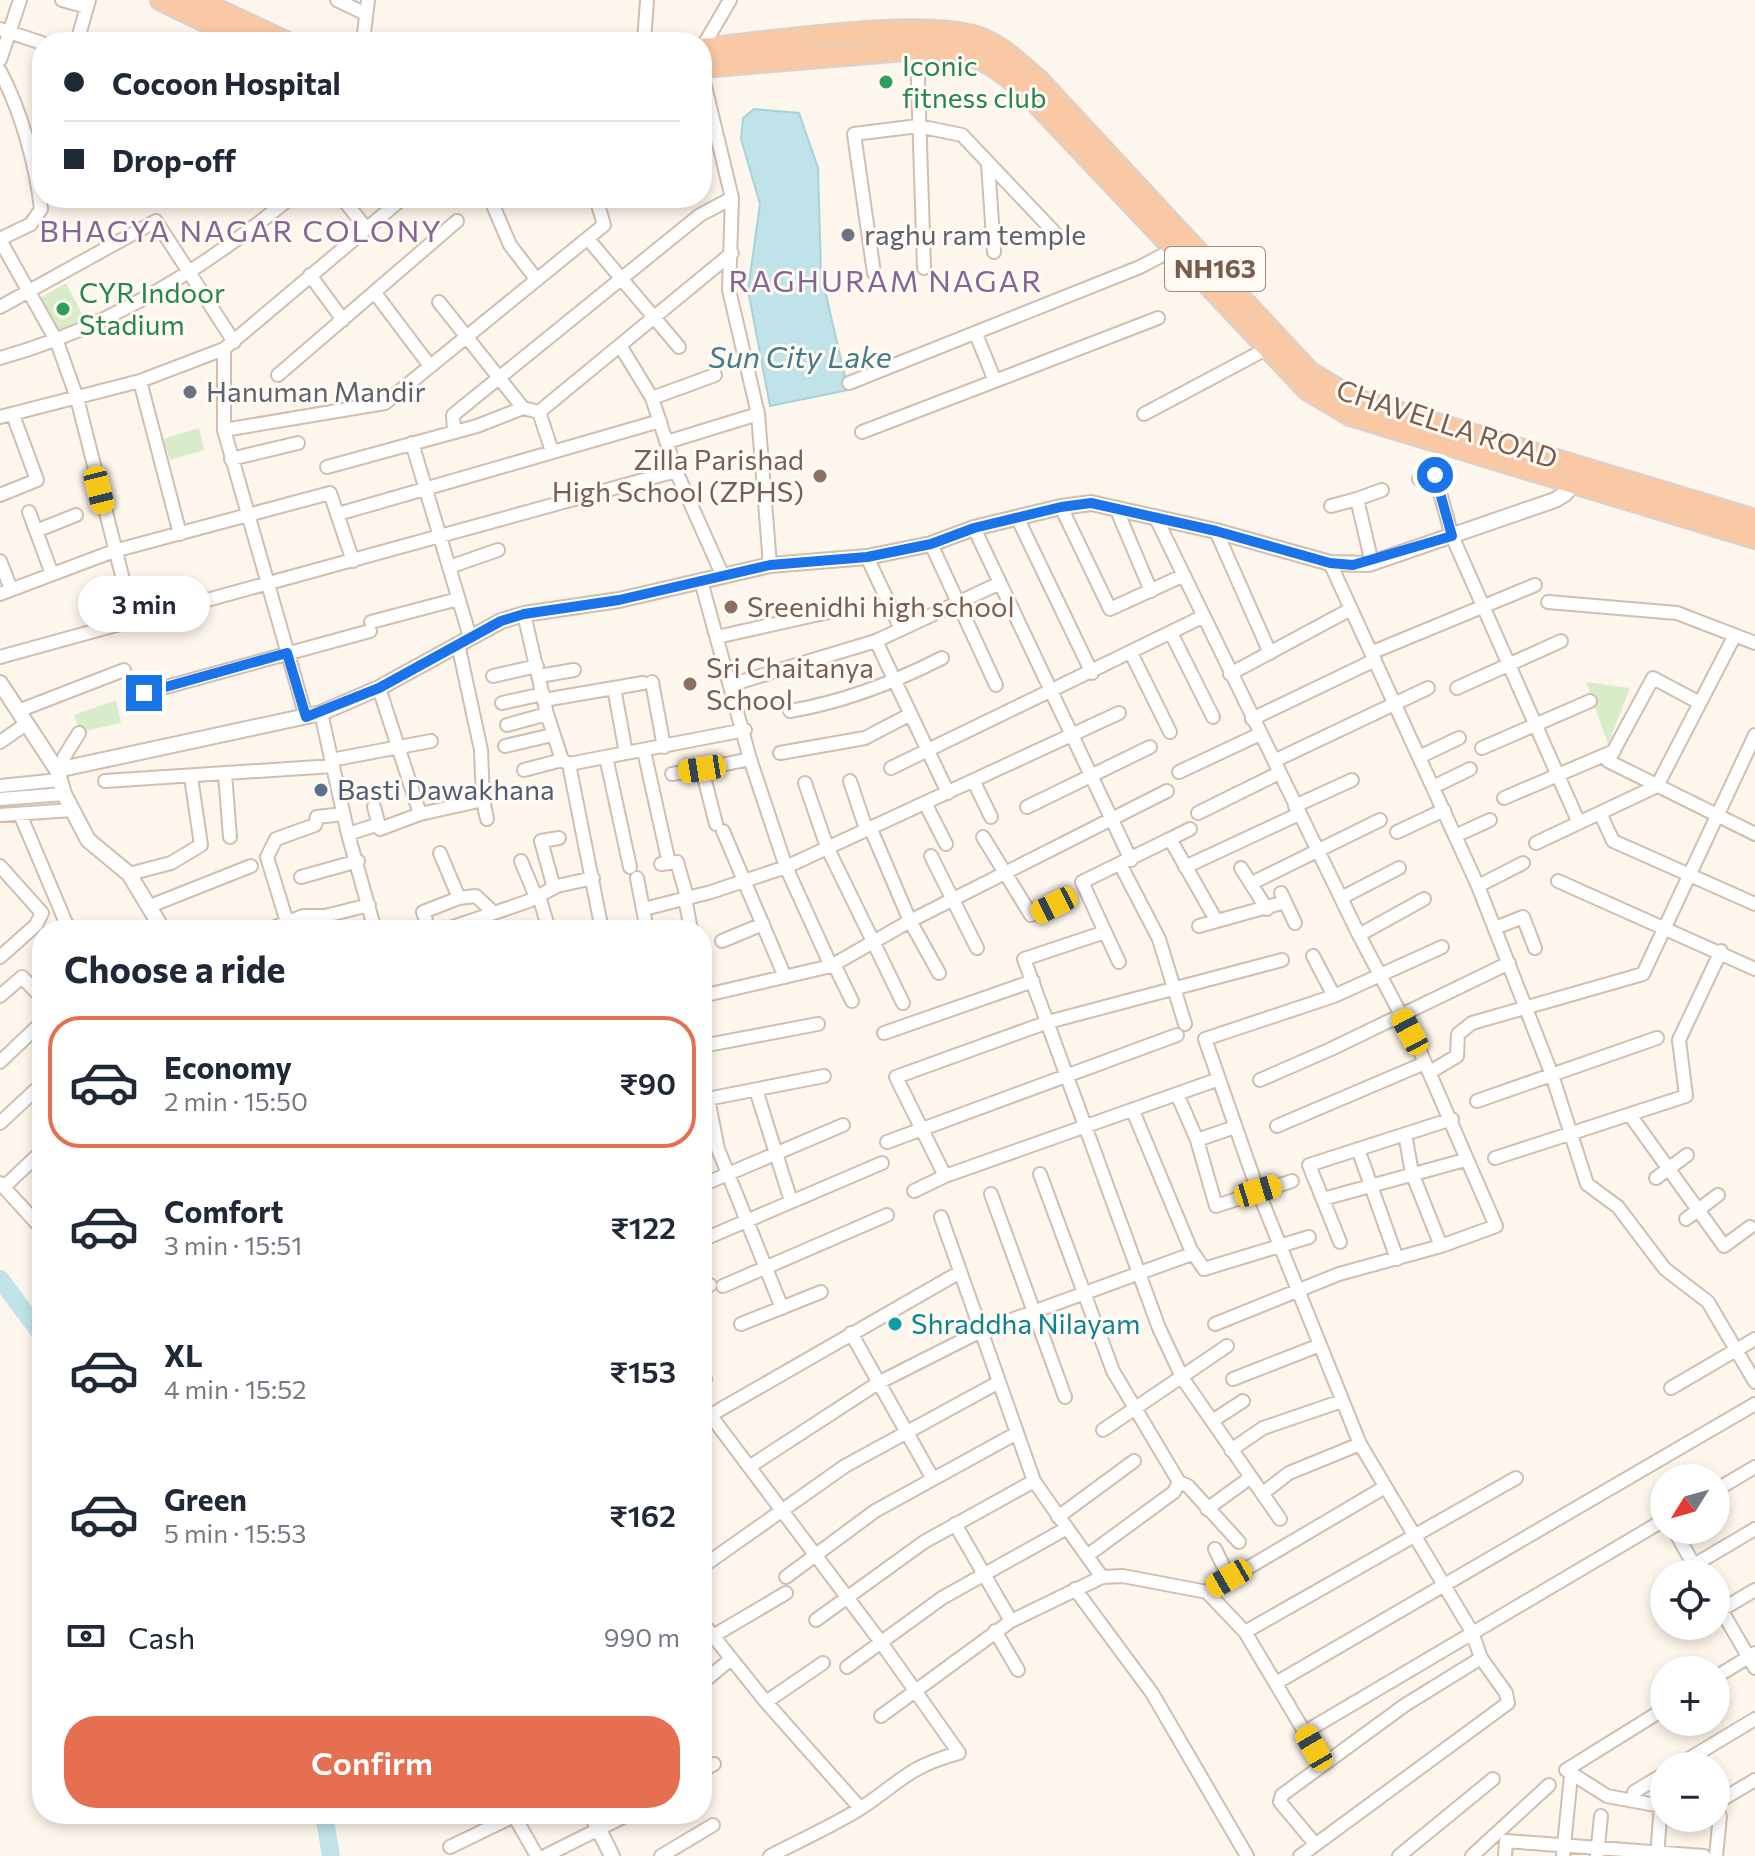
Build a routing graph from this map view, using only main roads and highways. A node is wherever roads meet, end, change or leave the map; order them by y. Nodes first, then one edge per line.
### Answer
1 (161, 0) edge
2 (196, 0) edge
3 (227, 32) edge
4 (265, 32) edge
5 (712, 47) edge
6 (712, 66) edge
7 (1180, 244) junction
8 (1578, 476) junction
9 (1755, 520) edge
10 (1755, 538) edge

1 - 3 highway
2 - 4 highway
5 - 7 highway, CHAVELLA ROAD / NH163
6 - 7 highway, CHAVELLA ROAD / NH163
7 - 8 highway, CHAVELLA ROAD / NH163
7 - 8 highway, CHAVELLA ROAD / NH163
8 - 9 highway, CHAVELLA ROAD / NH163
8 - 10 highway, CHAVELLA ROAD / NH163

